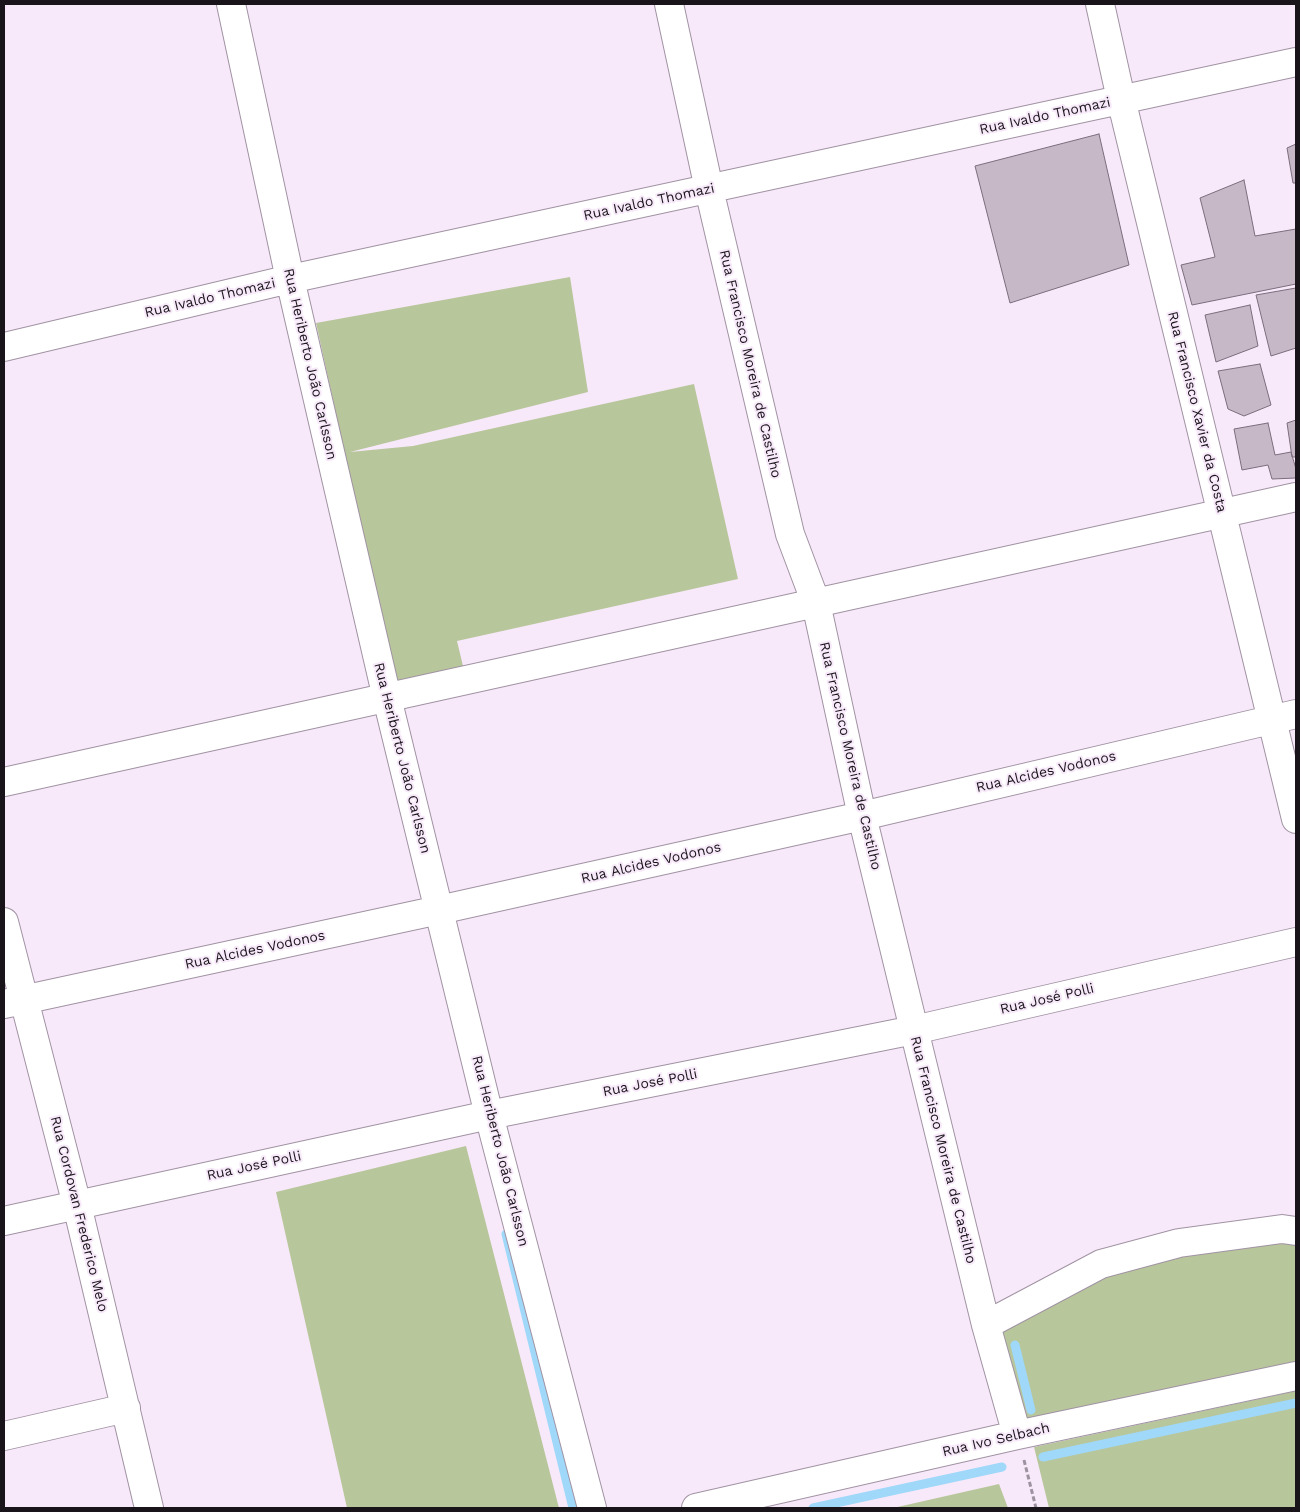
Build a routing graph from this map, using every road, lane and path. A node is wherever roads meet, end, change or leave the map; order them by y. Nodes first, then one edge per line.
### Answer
1 (231, 4) edge
2 (669, 4) edge
3 (1100, 4) edge
4 (1296, 62) edge
5 (1121, 99) junction
6 (710, 189) junction
7 (290, 279) junction
8 (4, 347) edge
9 (1296, 497) edge
10 (1222, 514) junction
11 (816, 603) junction
12 (387, 698) junction
13 (1285, 716) edge
14 (4, 782) edge
15 (862, 816) junction
16 (1296, 819) edge
17 (440, 910) junction
18 (4, 922) edge
19 (1296, 942) edge
20 (14, 1001) edge
21 (914, 1030) junction
22 (490, 1115) junction
23 (77, 1205) junction
24 (4, 1221) edge
25 (1296, 1231) edge
26 (986, 1324) junction
27 (1296, 1376) edge
28 (126, 1408) junction
29 (1017, 1435) junction
30 (4, 1436) edge
31 (149, 1508) edge
32 (592, 1508) edge
33 (696, 1508) edge
34 (1036, 1508) edge

1 - 7 street, Rua Heriberto João Carlsson
2 - 6 street, Rua Francisco Moreira de Castilho
3 - 5 street, Rua Francisco Xavier da Costa
4 - 5 street, Rua Ivaldo Thomazi
5 - 6 street, Rua Ivaldo Thomazi
5 - 10 street, Rua Francisco Xavier da Costa
6 - 7 street, Rua Ivaldo Thomazi
6 - 11 street, Rua Francisco Moreira de Castilho
7 - 8 street, Rua Ivaldo Thomazi
7 - 12 street, Rua Heriberto João Carlsson
9 - 10 street
10 - 11 street
10 - 13 street, Rua Francisco Xavier da Costa
11 - 12 street
11 - 15 street, Rua Francisco Moreira de Castilho
12 - 14 street
12 - 17 street, Rua Heriberto João Carlsson
13 - 15 street, Rua Alcides Vodonos
13 - 16 street, Rua Francisco Xavier da Costa
15 - 17 street, Rua Alcides Vodonos
15 - 21 street, Rua Francisco Moreira de Castilho
17 - 20 street, Rua Alcides Vodonos
17 - 22 street, Rua Heriberto João Carlsson
18 - 20 street, Rua Cordovan Frederico Melo
19 - 21 street, Rua José Polli
20 - 23 street, Rua Cordovan Frederico Melo
21 - 22 street, Rua José Polli
21 - 26 street, Rua Francisco Moreira de Castilho
22 - 23 street, Rua José Polli
22 - 32 street, Rua Heriberto João Carlsson
23 - 24 street, Rua José Polli
23 - 28 street, Rua Cordovan Frederico Melo
25 - 26 street
26 - 29 street, Rua Francisco Moreira de Castilho
27 - 29 street, Rua Ivo Selbach
28 - 30 street
28 - 31 street, Rua Cordovan Frederico Melo
29 - 33 street, Rua Ivo Selbach
29 - 34 path

